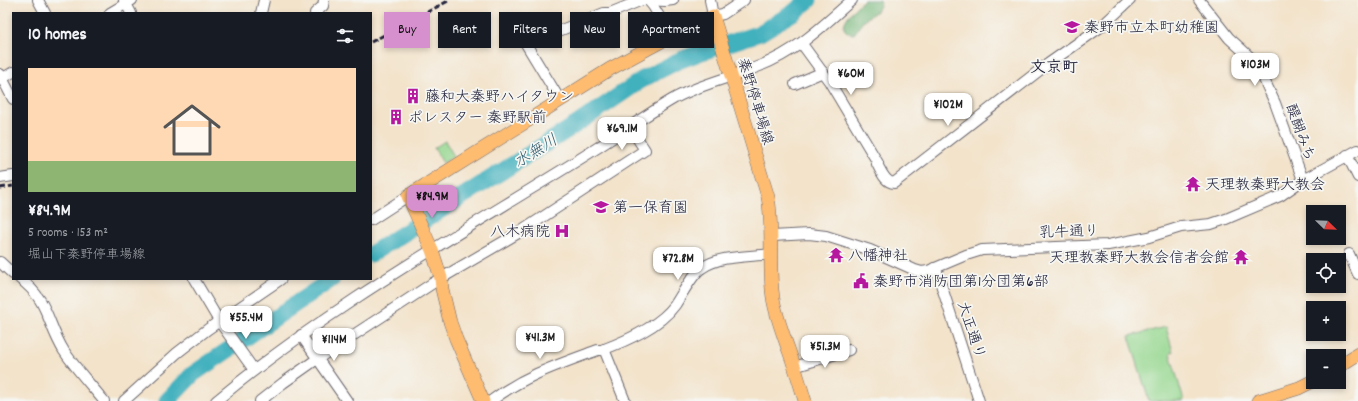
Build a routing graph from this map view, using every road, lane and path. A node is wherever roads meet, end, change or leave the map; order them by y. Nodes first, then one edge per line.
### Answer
1 (38, 0) edge
2 (264, 0) edge
3 (324, 0) edge
4 (645, 0) edge
5 (673, 0) edge
6 (710, 0) edge
7 (744, 0) edge
8 (852, 0) edge
9 (1130, 0) edge
10 (1199, 0) edge
11 (128, 4) edge
12 (44, 12) edge
13 (112, 12) edge
14 (261, 12) edge
15 (316, 12) edge
16 (657, 12) edge
17 (712, 12) edge
18 (714, 20) joint
19 (802, 44) junction
20 (649, 48) edge
21 (12, 72) edge
22 (730, 72) junction
23 (823, 72) junction
24 (1, 77) edge
25 (795, 84) dead end
26 (12, 97) edge
27 (560, 100) junction
28 (630, 127) junction
29 (1358, 150) edge
30 (1347, 155) junction
31 (12, 176) edge
32 (1358, 177) edge
33 (0, 178) edge
34 (1303, 180) junction
35 (409, 199) junction
36 (372, 219) edge
37 (772, 236) junction
38 (431, 248) junction
39 (771, 254) junction
40 (1349, 254) dead end
41 (0, 262) edge
42 (934, 268) junction
43 (12, 273) edge
44 (1358, 274) edge
45 (441, 278) junction
46 (21, 280) edge
47 (195, 280) edge
48 (280, 280) edge
49 (222, 325) junction
50 (301, 335) junction
51 (604, 349) junction
52 (849, 350) dead end
53 (1358, 354) edge
54 (318, 359) junction
55 (1346, 362) edge
56 (252, 366) junction
57 (794, 367) junction
58 (1306, 384) edge
59 (104, 401) edge
60 (124, 401) edge
61 (216, 401) edge
62 (260, 401) edge
63 (347, 401) edge
64 (483, 401) edge
65 (491, 401) edge
66 (625, 401) edge
67 (805, 401) edge
68 (979, 401) edge
69 (1258, 401) edge

1 - 12 street
2 - 14 street
3 - 15 street
4 - 5 street
4 - 16 street
4 - 27 street
6 - 17 street
7 - 18 street
8 - 19 street
9 - 23 street
10 - 34 street, 醍醐みち
11 - 13 street
18 - 22 main road, 秦野停車場線
19 - 22 street
19 - 23 street
20 - 27 main road
21 - 24 street
22 - 28 street
22 - 37 main road, 秦野停車場線
23 - 25 street
24 - 26 street
27 - 35 main road
28 - 38 street
28 - 45 street
29 - 30 street, 乳牛通り
30 - 32 street
30 - 34 street, 乳牛通り
31 - 33 street
34 - 42 street, 乳牛通り
35 - 36 street
35 - 38 main road
37 - 39 main road, 秦野停車場線
37 - 42 street, 乳牛通り
38 - 45 main road
38 - 50 street
39 - 51 street
39 - 57 main road, 秦野停車場線
40 - 44 street
41 - 43 street
42 - 68 street, 大正通り
45 - 54 street
45 - 64 main road
46 - 59 street
47 - 49 street
48 - 49 street
49 - 56 street
49 - 60 street
50 - 54 street
50 - 56 street
51 - 65 street
51 - 66 street
52 - 57 street
53 - 55 main road
54 - 62 street
54 - 63 street
56 - 61 street
57 - 67 main road, 秦野停車場線
58 - 69 main road

